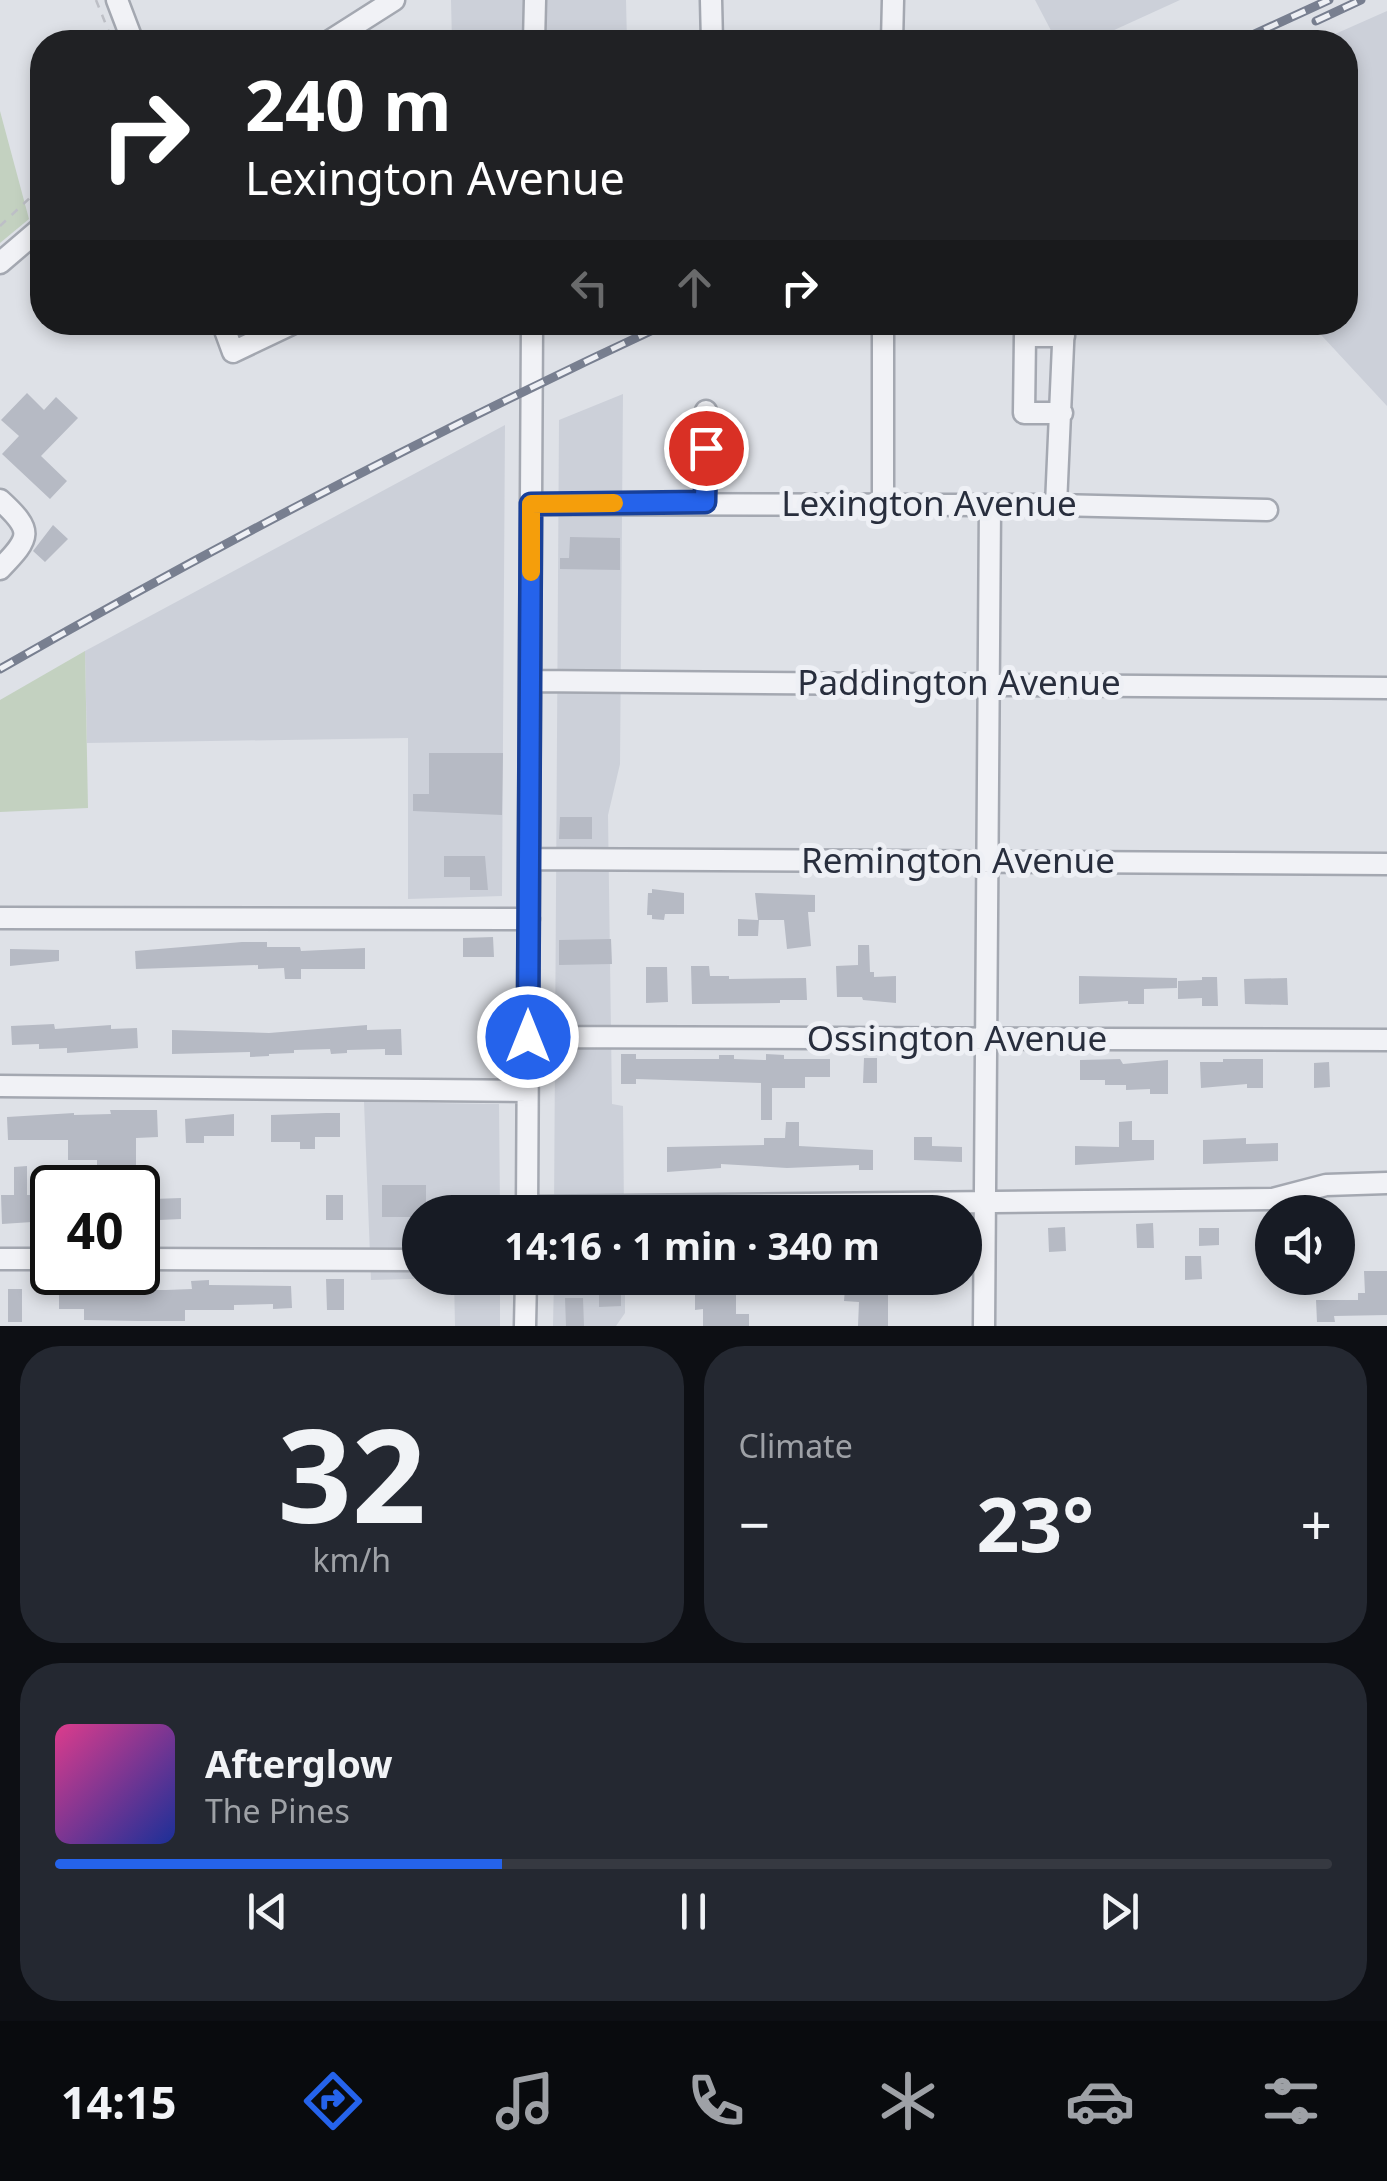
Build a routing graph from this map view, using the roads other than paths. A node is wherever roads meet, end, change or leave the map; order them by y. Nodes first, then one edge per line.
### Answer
1 (117, 0) edge
2 (394, 0) edge
3 (534, 0) edge
4 (712, 0) edge
5 (893, 0) edge
6 (362, 9) edge
7 (128, 30) edge
8 (340, 30) edge
9 (534, 30) edge
10 (712, 30) edge
11 (892, 30) edge
12 (30, 238) edge
13 (0, 263) edge
14 (227, 335) edge
15 (269, 335) edge
16 (532, 335) edge
17 (884, 335) edge
18 (1031, 335) edge
19 (1064, 335) edge
20 (706, 411) dead end
21 (1062, 413) junction
22 (0, 500) edge
23 (705, 502) junction
24 (531, 504) junction
25 (1056, 504) junction
26 (882, 505) junction
27 (990, 506) junction
28 (1267, 510) dead end
29 (0, 569) edge
30 (530, 682) junction
31 (987, 683) junction
32 (1387, 688) edge
33 (528, 860) junction
34 (987, 860) junction
35 (1387, 864) edge
36 (0, 918) edge
37 (528, 919) junction
38 (528, 1037) junction
39 (986, 1040) junction
40 (1387, 1040) edge
41 (0, 1086) edge
42 (527, 1091) junction
43 (1387, 1183) edge
44 (526, 1195) edge
45 (984, 1203) junction
46 (0, 1259) edge
47 (30, 1259) edge
48 (160, 1260) edge
49 (402, 1260) edge
50 (526, 1295) edge
51 (526, 1326) edge
52 (984, 1326) edge

1 - 7 street
2 - 6 street
3 - 9 street
4 - 10 street
5 - 11 street
6 - 8 street
12 - 13 street
14 - 15 street
16 - 24 street
17 - 26 street
18 - 21 street
19 - 21 street
20 - 23 street
21 - 25 street
22 - 29 street
23 - 24 street, Lexington Avenue
23 - 26 street, Lexington Avenue
24 - 30 street
25 - 27 street, Lexington Avenue
25 - 28 street, Lexington Avenue
26 - 27 street, Lexington Avenue
27 - 31 street
30 - 31 street, Paddington Avenue
30 - 33 street
31 - 32 street, Paddington Avenue
31 - 34 street
33 - 34 street, Remington Avenue
33 - 37 street
34 - 35 street, Remington Avenue
34 - 39 street
36 - 37 street
37 - 38 street
38 - 39 street, Ossington Avenue
38 - 42 street
39 - 40 street, Ossington Avenue
39 - 45 street
41 - 42 street
42 - 44 street
43 - 45 street
45 - 52 street
46 - 47 street
48 - 49 street
50 - 51 street

